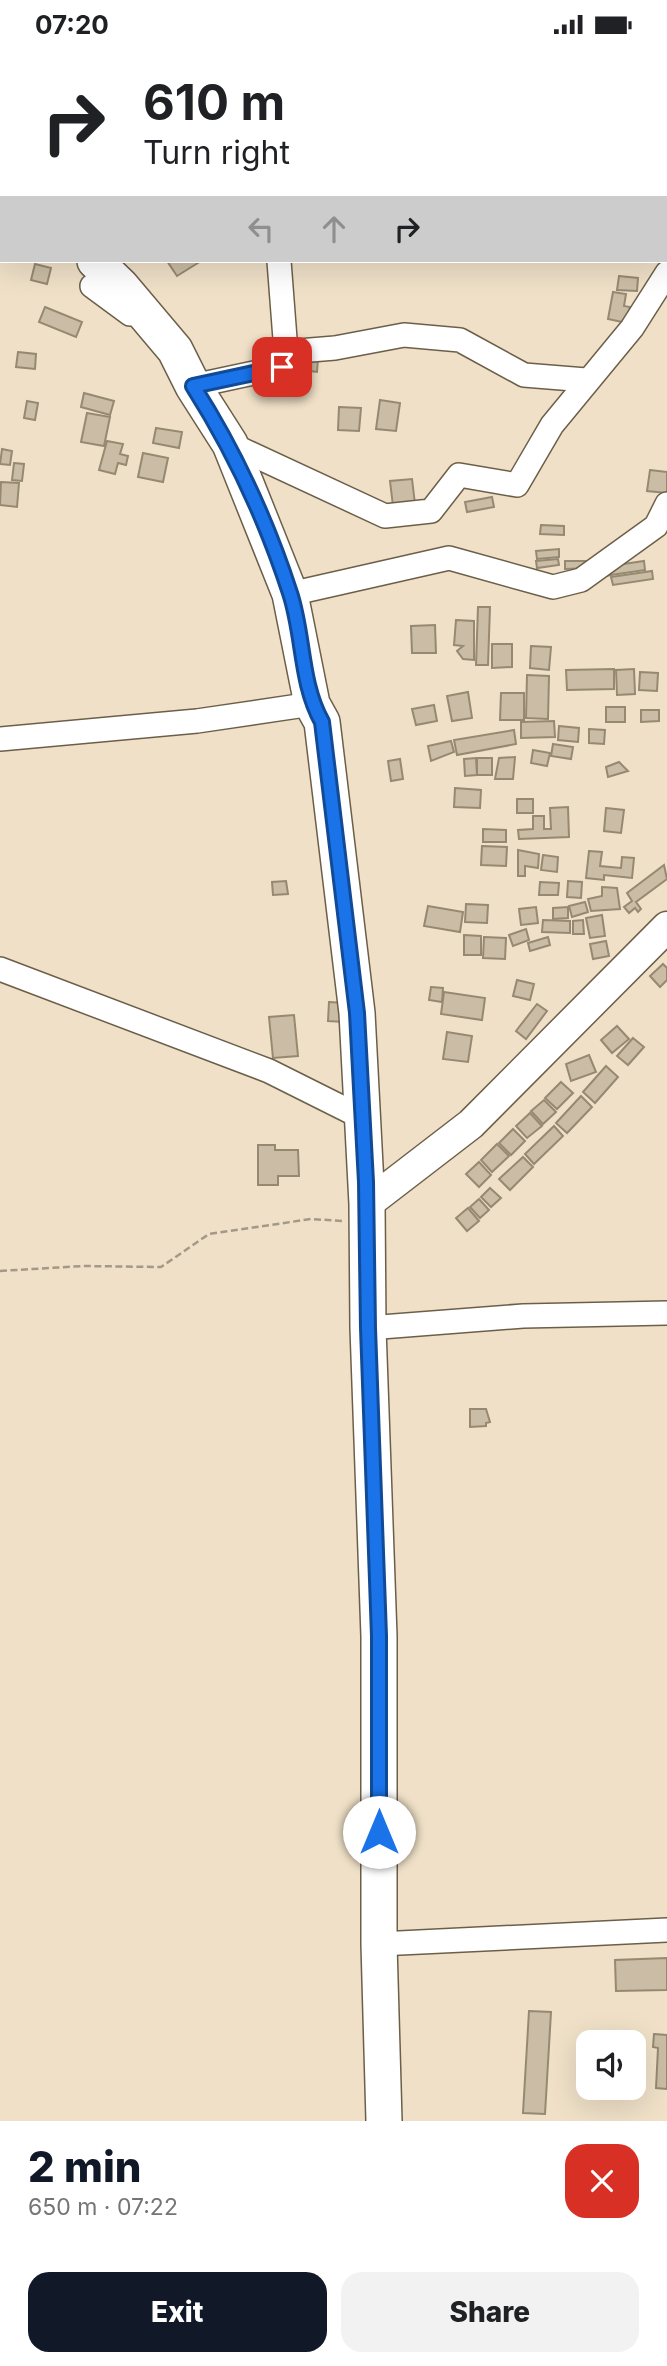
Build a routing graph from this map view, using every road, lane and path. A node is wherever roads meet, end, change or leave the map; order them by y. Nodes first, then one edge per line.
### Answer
1 (279, 263) edge
2 (94, 273) edge
3 (667, 273) edge
4 (286, 352) junction
5 (586, 380) junction
6 (193, 386) junction
7 (230, 444) junction
8 (667, 504) edge
9 (290, 594) junction
10 (312, 705) junction
11 (0, 739) edge
12 (661, 936) edge
13 (0, 969) edge
14 (363, 1118) junction
15 (367, 1204) junction
16 (0, 1271) edge
17 (667, 1313) edge
18 (368, 1328) junction
19 (667, 1930) edge
20 (379, 1944) junction
21 (384, 2121) edge

1 - 4 street
2 - 6 highway
3 - 5 street
4 - 5 street
4 - 6 street
5 - 7 street
6 - 7 highway
7 - 9 highway
8 - 9 street
9 - 10 highway
10 - 11 street
10 - 14 highway
12 - 15 main road
13 - 14 street
14 - 15 highway
15 - 16 path
15 - 18 highway
17 - 18 street
18 - 20 highway
19 - 20 street
20 - 21 highway

